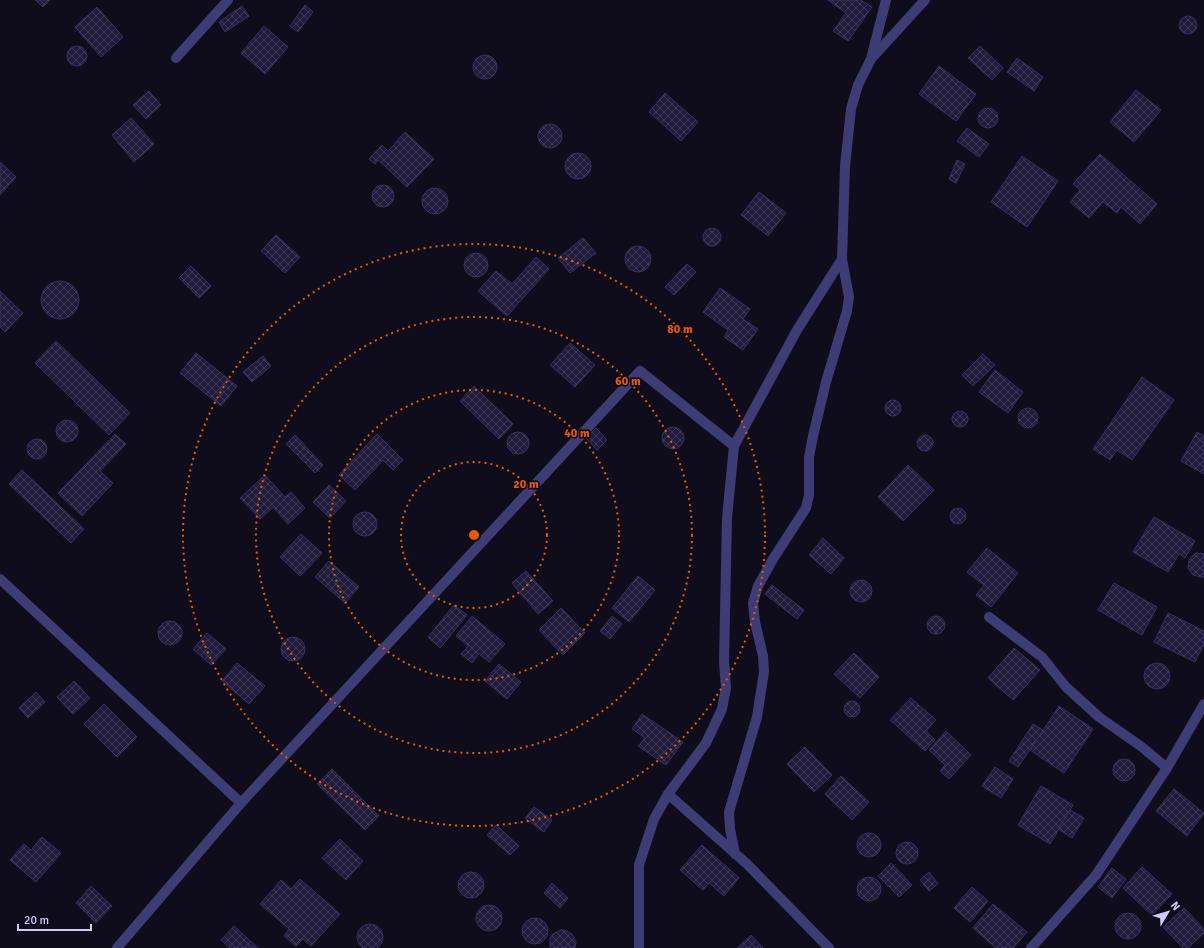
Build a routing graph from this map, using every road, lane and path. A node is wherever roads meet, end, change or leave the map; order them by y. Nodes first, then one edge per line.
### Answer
1 (228, 0) edge
2 (886, 0) edge
3 (925, 0) edge
4 (176, 58) dead end
5 (871, 59) junction
6 (842, 259) junction
7 (734, 446) junction
8 (0, 580) edge
9 (989, 617) dead end
10 (1204, 704) edge
11 (1166, 768) junction
12 (668, 794) junction
13 (241, 803) junction
14 (736, 854) junction
15 (117, 948) edge
16 (639, 948) edge
17 (829, 948) edge
18 (1031, 948) edge

1 - 4 street
2 - 5 street
3 - 5 street
5 - 6 street
6 - 7 street
6 - 14 street
7 - 12 street
7 - 13 street
8 - 13 street
9 - 11 street
10 - 11 street
11 - 18 street
12 - 14 street
12 - 16 street
13 - 15 street
14 - 17 street

